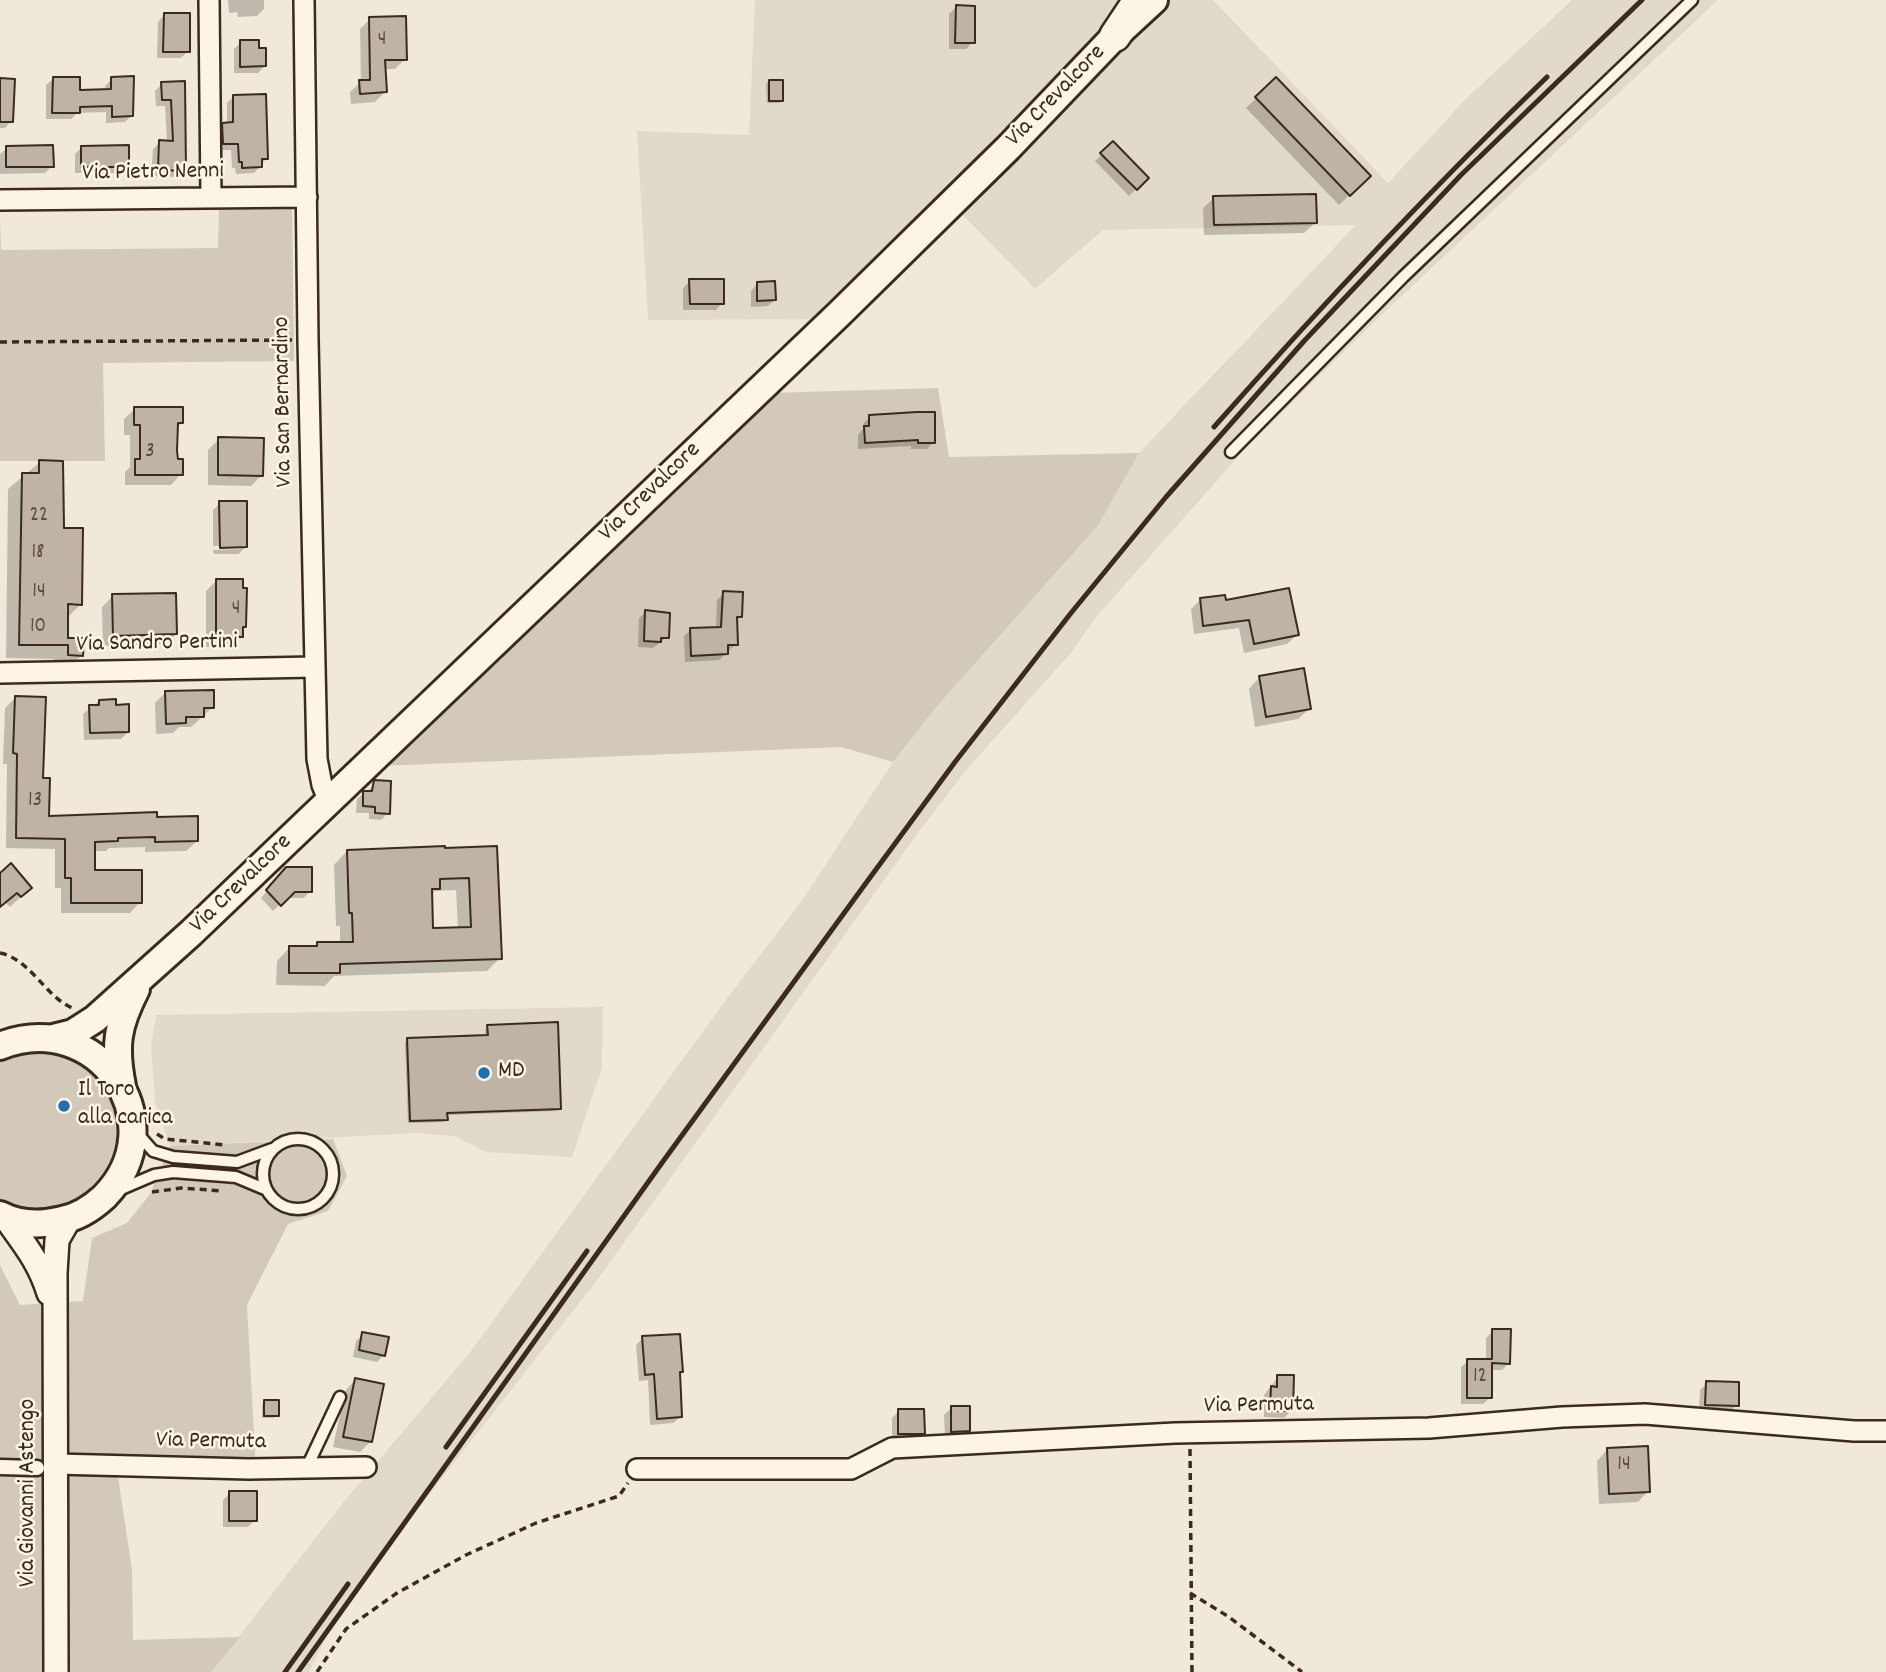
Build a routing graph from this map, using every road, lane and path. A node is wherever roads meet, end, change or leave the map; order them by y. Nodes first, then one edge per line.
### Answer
1 (209, 0) edge
2 (304, 0) edge
3 (1139, 0) edge
4 (1154, 0) edge
5 (1692, 0) edge
6 (1115, 36) junction
7 (307, 197) junction
8 (211, 198) junction
9 (0, 200) edge
10 (308, 340) junction
11 (0, 342) edge
12 (1231, 452) dead end
13 (315, 667) junction
14 (0, 673) edge
15 (329, 802) junction
16 (0, 953) edge
17 (142, 978) junction
18 (81, 1007) dead end
19 (6, 1038) edge
20 (53, 1038) junction
21 (123, 1090) junction
22 (144, 1129) junction
23 (226, 1145) dead end
24 (276, 1147) junction
25 (267, 1190) junction
26 (223, 1192) dead end
27 (142, 1195) dead end
28 (97, 1203) junction
29 (2, 1216) edge
30 (69, 1219) junction
31 (54, 1313) junction
32 (340, 1397) dead end
33 (1886, 1432) edge
34 (1190, 1433) junction
35 (46, 1466) junction
36 (0, 1467) edge
37 (366, 1467) dead end
38 (307, 1468) junction
39 (637, 1469) dead end
40 (619, 1496) dead end
41 (1190, 1592) junction
42 (55, 1672) edge
43 (317, 1672) edge
44 (1192, 1672) edge
45 (1302, 1672) edge

1 - 8 street
2 - 7 street, Via San Bernardino
3 - 6 main road
4 - 6 main road, Via Crevalcore
5 - 12 lane
6 - 15 main road, Via Crevalcore
7 - 8 street, Via Pietro Nenni
7 - 10 street, Via San Bernardino
8 - 9 street, Via Pietro Nenni
10 - 11 path
10 - 13 street, Via San Bernardino
13 - 14 street, Via Sandro Pertini
13 - 15 street, Via San Bernardino
15 - 17 main road, Via Crevalcore
16 - 18 path
17 - 20 main road, Via Crevalcore
17 - 21 main road, Via Crevalcore
19 - 20 main road, Via Crevalcore
20 - 21 main road, Via Crevalcore
21 - 22 main road, Via Crevalcore
22 - 23 path
22 - 24 lane
22 - 28 main road, Via Crevalcore
24 - 25 lane
24 - 25 lane
25 - 28 lane
26 - 27 path
28 - 30 main road, Via Crevalcore
29 - 30 main road, Via Crevalcore
29 - 31 street, Via Giovanni Astengo
30 - 31 street, Via Giovanni Astengo
31 - 35 street, Via Giovanni Astengo
32 - 38 lane
33 - 34 street, Via Permuta
34 - 39 street, Via Permuta
34 - 41 path
35 - 36 street, Via Permuta
35 - 38 street, Via Permuta
35 - 42 street, Via Giovanni Astengo
37 - 38 street, Via Permuta
40 - 43 path
41 - 44 path
41 - 45 path

